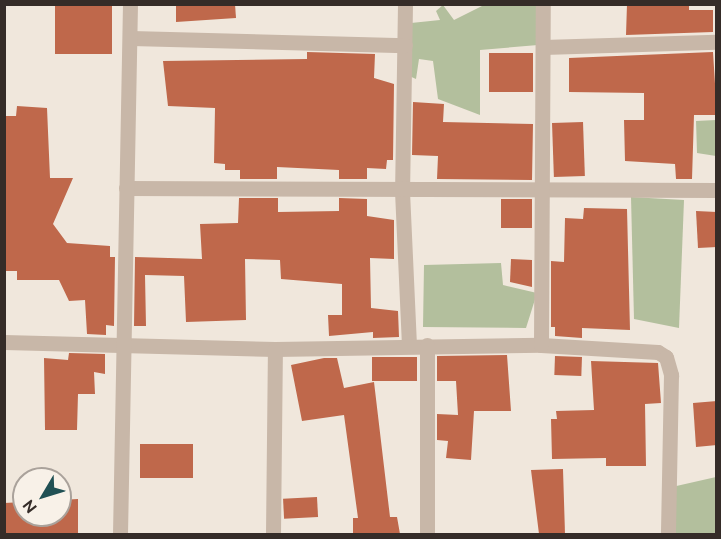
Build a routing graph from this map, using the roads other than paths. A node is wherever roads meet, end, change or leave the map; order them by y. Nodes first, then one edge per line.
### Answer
1 (130, 4) edge
2 (405, 4) edge
3 (543, 4) edge
4 (131, 38) junction
5 (717, 42) edge
6 (405, 45) junction
7 (543, 47) junction
8 (126, 188) junction
9 (546, 190) junction
10 (717, 190) edge
11 (402, 191) junction
12 (4, 342) edge
13 (121, 342) junction
14 (409, 344) junction
15 (427, 345) junction
16 (542, 345) junction
17 (275, 349) junction
18 (120, 534) edge
19 (273, 534) edge
20 (427, 534) edge
21 (668, 534) edge

1 - 4 street
2 - 6 street
3 - 7 street
4 - 6 street
4 - 8 street
5 - 7 street
6 - 11 street
7 - 9 street
8 - 11 street
8 - 13 street
9 - 10 street
9 - 11 street
9 - 16 street
11 - 14 street
12 - 13 street
13 - 17 street
13 - 18 street
14 - 15 street
14 - 17 street
15 - 16 street
15 - 20 street
16 - 21 street
17 - 19 street

